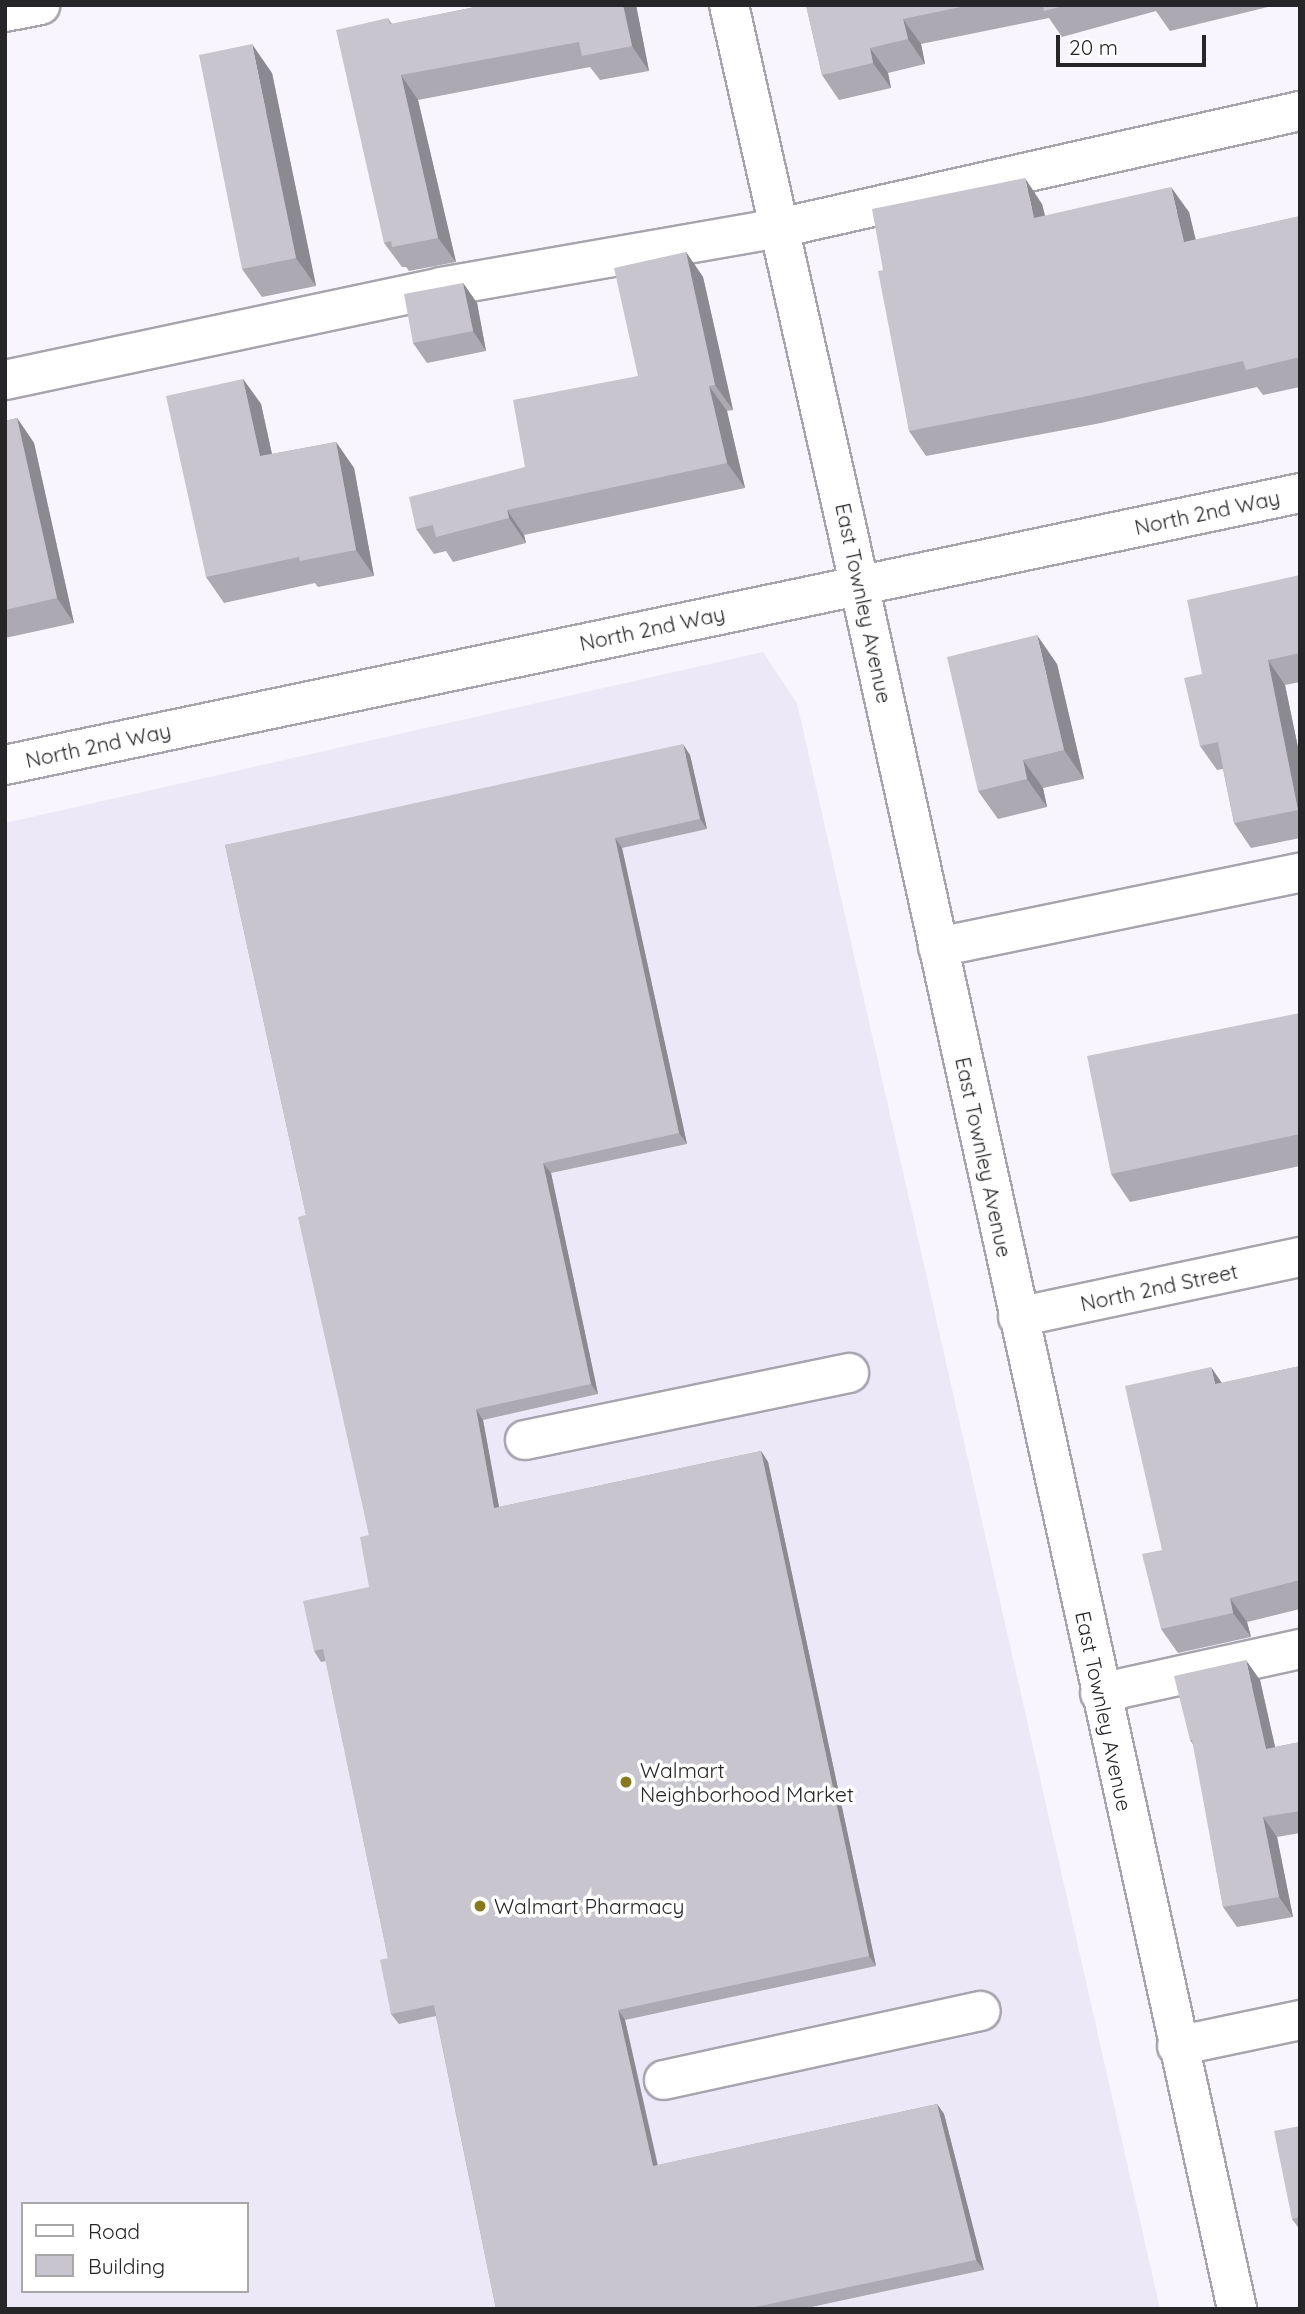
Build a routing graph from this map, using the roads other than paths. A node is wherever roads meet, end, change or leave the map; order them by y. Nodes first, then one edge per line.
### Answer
1 (40, 5) edge
2 (729, 5) edge
3 (5, 12) edge
4 (1300, 111) edge
5 (779, 228) junction
6 (5, 380) edge
7 (1300, 493) edge
8 (859, 584) junction
9 (5, 765) edge
10 (1300, 873) edge
11 (938, 947) junction
12 (1300, 1257) edge
13 (1018, 1317) junction
14 (849, 1374) dead end
15 (525, 1440) dead end
16 (1300, 1649) edge
17 (1100, 1693) junction
18 (981, 2011) dead end
19 (1300, 2020) edge
20 (1177, 2046) junction
21 (664, 2080) dead end
22 (1237, 2309) edge

1 - 3 street
2 - 5 street, East Townley Avenue
4 - 5 street
5 - 6 street
5 - 8 street, East Townley Avenue
7 - 8 street, North 2nd Way
8 - 9 street, North 2nd Way
8 - 11 street, East Townley Avenue
10 - 11 street
11 - 13 street, East Townley Avenue
12 - 13 street, North 2nd Street
13 - 17 street, East Townley Avenue
14 - 15 street
16 - 17 street
17 - 20 street, East Townley Avenue
18 - 21 street
19 - 20 street
20 - 22 street, East Townley Avenue

